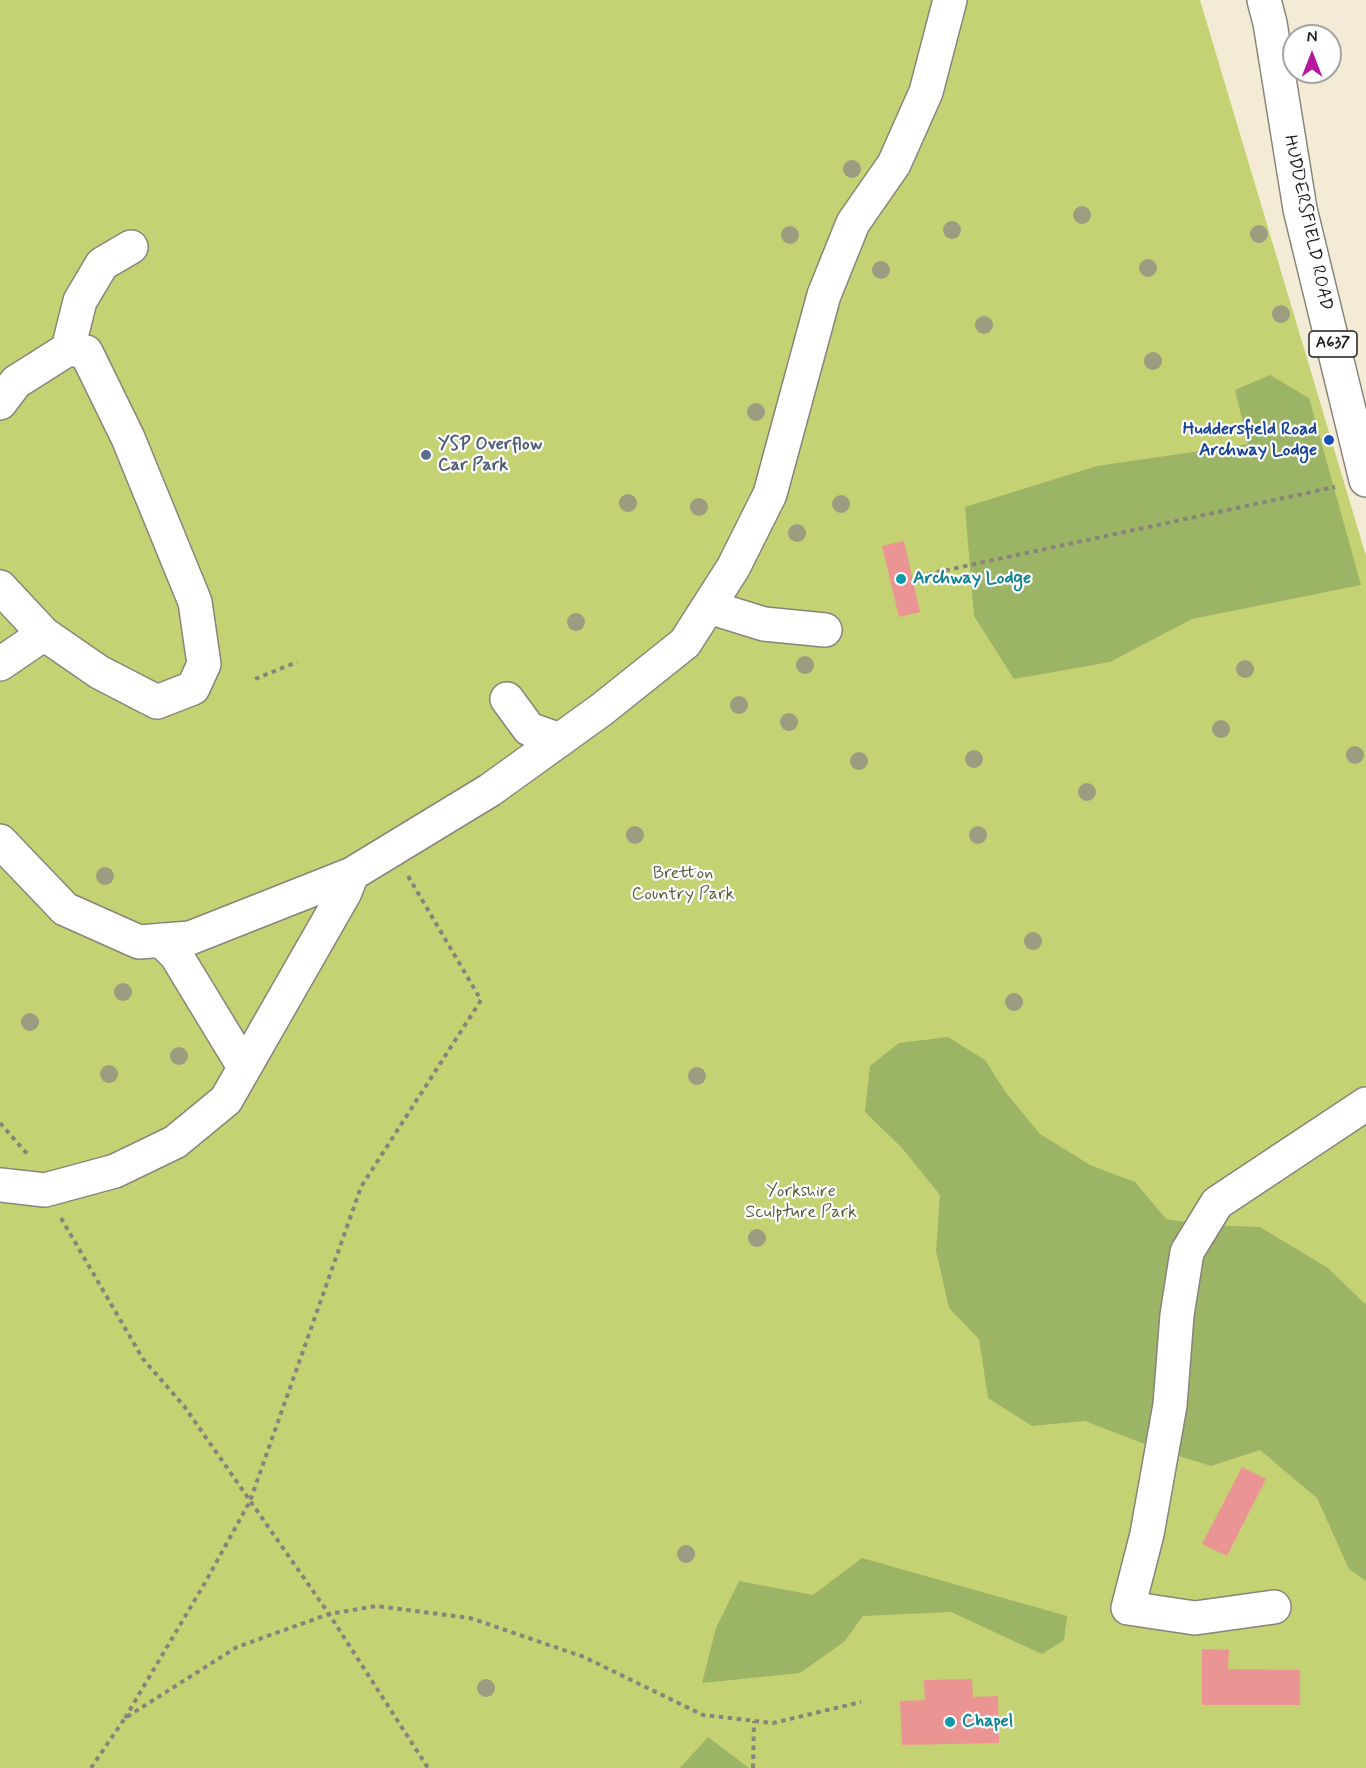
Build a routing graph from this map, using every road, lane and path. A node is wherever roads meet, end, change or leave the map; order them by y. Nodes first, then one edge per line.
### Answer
1 (950, 0) edge
2 (1264, 0) edge
3 (131, 247) dead end
4 (68, 350) junction
5 (0, 403) edge
6 (1366, 480) edge
7 (919, 576) dead end
8 (0, 587) edge
9 (709, 607) junction
10 (825, 630) dead end
11 (44, 634) junction
12 (297, 662) dead end
13 (0, 664) edge
14 (255, 679) dead end
15 (507, 699) dead end
16 (560, 740) junction
17 (0, 841) edge
18 (393, 850) junction
19 (352, 874) junction
20 (161, 940) junction
21 (244, 1067) junction
22 (1366, 1104) edge
23 (0, 1123) edge
24 (0, 1185) edge
25 (45, 1190) junction
26 (250, 1502) junction
27 (1274, 1607) dead end
28 (329, 1614) junction
29 (861, 1702) dead end
30 (125, 1718) junction
31 (754, 1721) junction
32 (91, 1768) edge
33 (428, 1768) edge
34 (753, 1768) edge

1 - 9 main road
2 - 6 main road, HUDDERSFIELD ROAD / A637
3 - 4 main road
4 - 5 main road
4 - 11 main road
6 - 7 path
8 - 11 main road
9 - 10 main road
9 - 16 main road
11 - 13 main road
12 - 14 path
15 - 16 main road
16 - 18 main road
17 - 20 main road
18 - 19 main road
18 - 26 path
19 - 20 main road
19 - 21 main road
20 - 21 main road
21 - 25 main road
22 - 27 main road
23 - 25 path
24 - 25 main road
25 - 26 path
26 - 28 path
26 - 30 path
28 - 30 path
28 - 31 path
28 - 33 path
29 - 31 path
30 - 32 path
31 - 34 path

